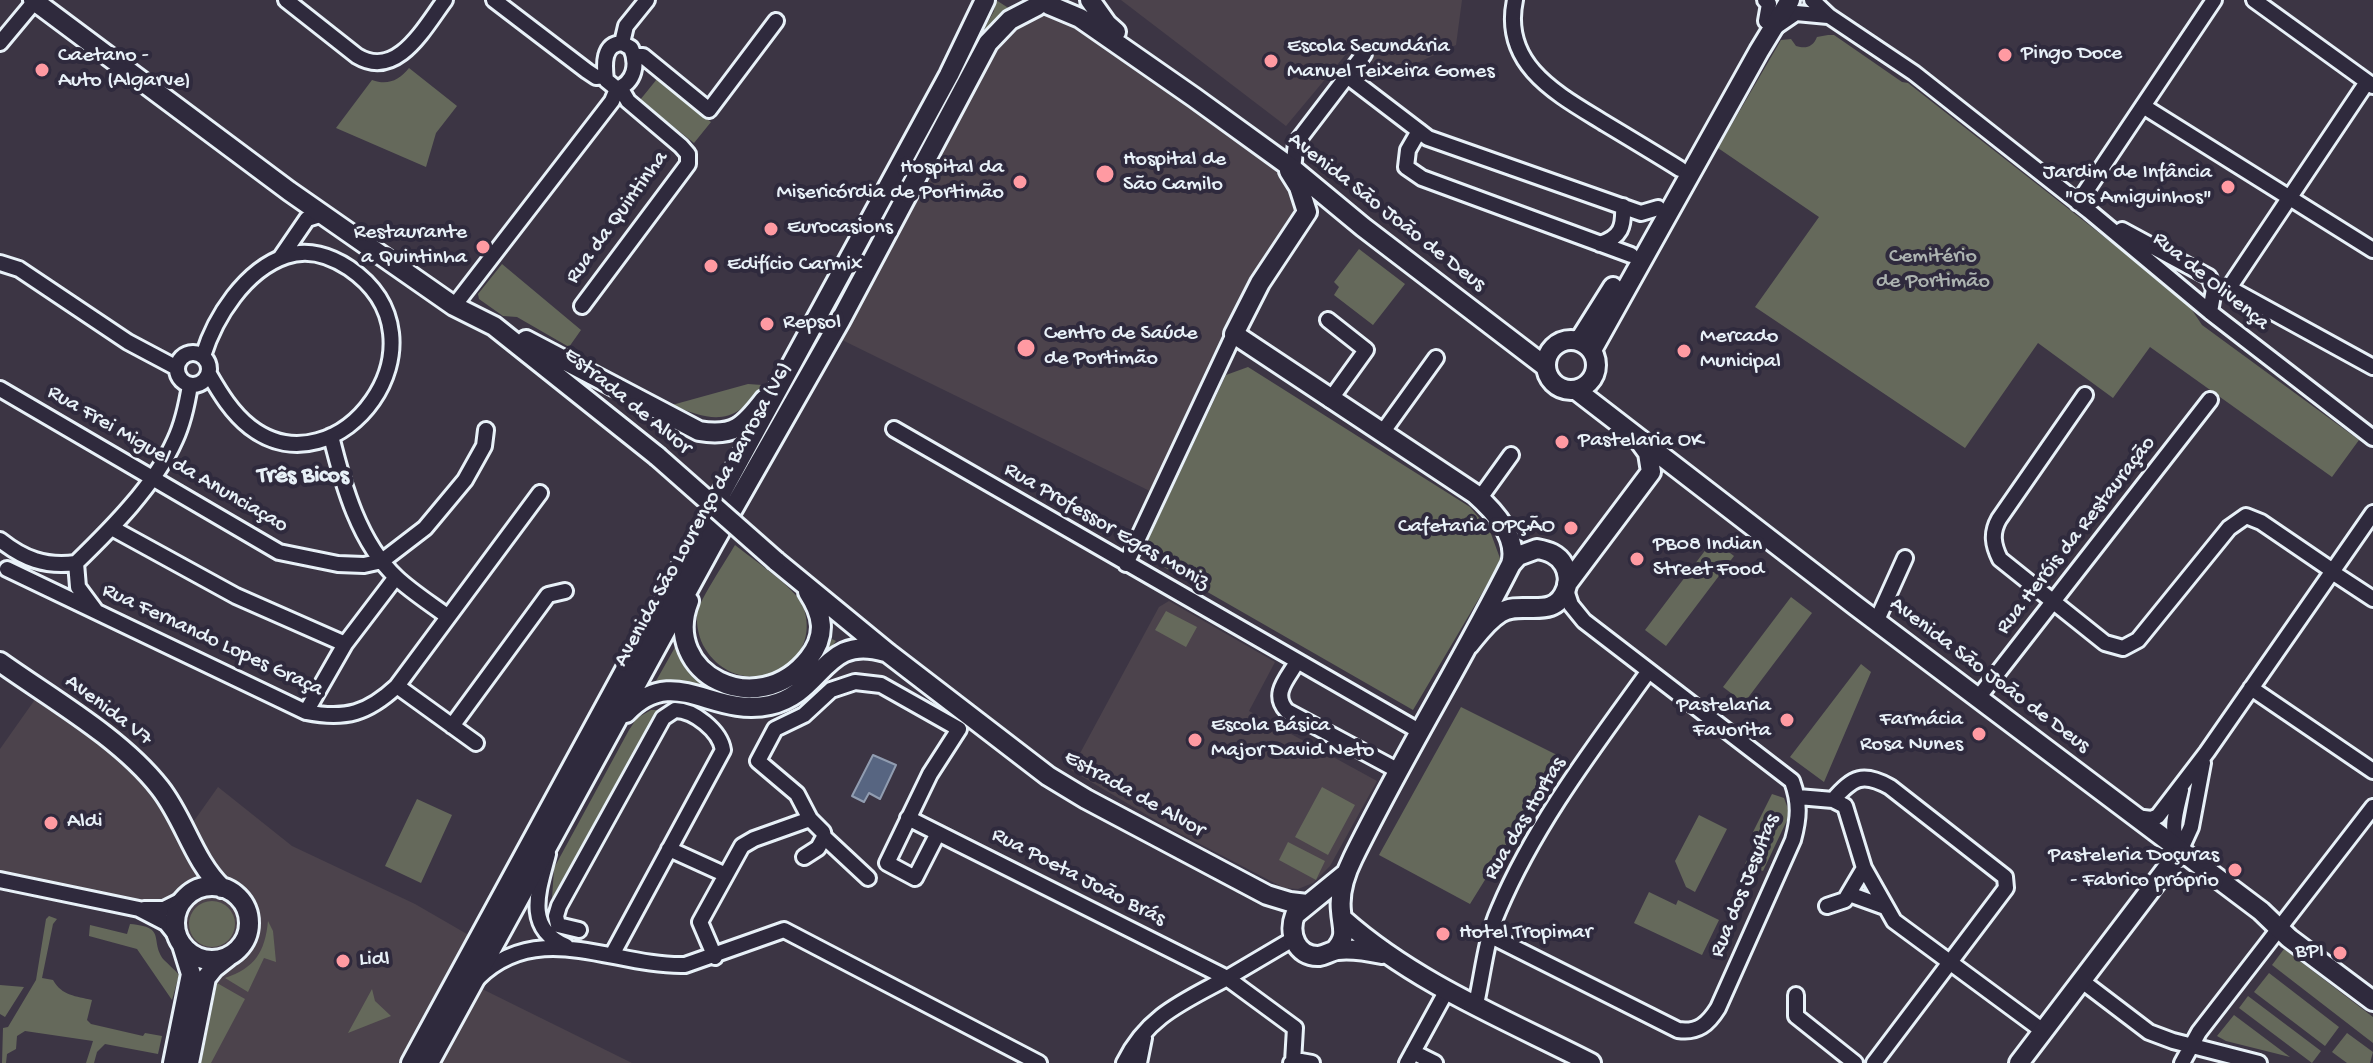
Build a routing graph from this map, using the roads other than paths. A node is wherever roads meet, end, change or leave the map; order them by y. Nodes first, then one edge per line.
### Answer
1 (286, 0) edge
2 (445, 0) edge
3 (494, 0) edge
4 (647, 0) edge
5 (985, 0) edge
6 (1013, 0) edge
7 (1090, 0) edge
8 (1515, 0) edge
9 (1765, 0) edge
10 (1778, 0) edge
11 (1789, 0) edge
12 (1812, 0) edge
13 (2214, 0) edge
14 (2254, 0) edge
15 (34, 1) edge
16 (1049, 4) edge
17 (1829, 16) junction
18 (776, 21) dead end
19 (1768, 26) junction
20 (0, 43) edge
21 (622, 43) junction
22 (1364, 54) dead end
23 (635, 56) junction
24 (605, 76) junction
25 (1347, 76) junction
26 (2370, 84) edge
27 (619, 89) junction
28 (1195, 98) junction
29 (2143, 106) junction
30 (1419, 131) junction
31 (1288, 166) junction
32 (1680, 169) junction
33 (2290, 198) junction
34 (2078, 203) junction
35 (1623, 206) junction
36 (1338, 207) junction
37 (1658, 208) junction
38 (312, 212) junction
39 (2093, 214) junction
40 (1303, 219) junction
41 (1363, 227) junction
42 (1600, 244) junction
43 (2373, 250) edge
44 (322, 255) junction
45 (1631, 255) junction
46 (280, 258) junction
47 (0, 263) edge
48 (2217, 285) junction
49 (2193, 298) junction
50 (454, 306) junction
51 (582, 306) dead end
52 (2210, 312) junction
53 (1328, 320) dead end
54 (494, 326) junction
55 (1234, 334) junction
56 (1585, 346) junction
57 (203, 356) junction
58 (1436, 358) dead end
59 (1548, 359) junction
60 (790, 367) junction
61 (2373, 367) edge
62 (177, 368) junction
63 (209, 374) junction
64 (1592, 378) junction
65 (190, 385) junction
66 (0, 389) edge
67 (1576, 390) junction
68 (2085, 395) dead end
69 (1330, 400) junction
70 (2210, 400) dead end
71 (894, 429) dead end
72 (486, 430) dead end
73 (1628, 430) junction
74 (1382, 433) junction
75 (331, 436) junction
76 (2373, 438) edge
77 (1511, 455) dead end
78 (1651, 472) junction
79 (1683, 472) junction
80 (151, 478) junction
81 (540, 493) dead end
82 (1480, 498) junction
83 (2373, 513) edge
84 (112, 528) junction
85 (0, 540) edge
86 (713, 544) junction
87 (1905, 558) dead end
88 (382, 561) junction
89 (76, 563) junction
90 (1126, 564) junction
91 (1510, 566) junction
92 (7, 569) dead end
93 (2332, 571) junction
94 (396, 577) junction
95 (802, 582) junction
96 (1567, 587) junction
97 (565, 591) dead end
98 (2373, 599) edge
99 (2053, 602) junction
100 (1536, 608) junction
101 (98, 613) junction
102 (447, 616) junction
103 (1877, 620) junction
104 (1584, 621) junction
105 (345, 644) junction
106 (1469, 645) junction
107 (888, 653) junction
108 (0, 662) edge
109 (1297, 662) junction
110 (1648, 672) junction
111 (397, 686) junction
112 (2251, 688) junction
113 (1978, 698) junction
114 (306, 712) junction
115 (452, 726) junction
116 (611, 731) junction
117 (1419, 731) junction
118 (476, 743) dead end
119 (2207, 752) junction
120 (1397, 770) junction
121 (2373, 771) edge
122 (2182, 785) junction
123 (1798, 797) junction
124 (1833, 800) junction
125 (2373, 807) edge
126 (175, 811) junction
127 (2135, 817) junction
128 (908, 818) junction
129 (810, 819) junction
130 (938, 833) junction
131 (824, 837) junction
132 (552, 840) junction
133 (669, 849) junction
134 (2180, 851) junction
135 (804, 857) dead end
136 (1864, 868) junction
137 (724, 874) junction
138 (1344, 875) junction
139 (868, 878) dead end
140 (0, 880) edge
141 (222, 888) junction
142 (1849, 894) junction
143 (1267, 895) junction
144 (186, 897) junction
145 (1310, 903) junction
146 (1827, 906) dead end
147 (1885, 907) junction
148 (139, 909) junction
149 (1342, 916) junction
150 (2278, 927) junction
151 (579, 930) dead end
152 (1292, 935) junction
153 (1491, 936) junction
154 (179, 941) junction
155 (570, 948) junction
156 (1335, 950) junction
157 (1385, 954) junction
158 (612, 955) junction
159 (228, 957) junction
160 (715, 957) junction
161 (1950, 963) junction
162 (1227, 978) junction
163 (2082, 981) junction
164 (472, 984) junction
165 (1447, 990) junction
166 (1796, 995) dead end
167 (2373, 1001) edge
168 (1476, 1004) junction
169 (1154, 1020) junction
170 (2043, 1031) junction
171 (2193, 1045) junction
172 (1410, 1057) edge
173 (2242, 1061) edge
174 (173, 1063) edge
175 (189, 1063) edge
176 (411, 1063) edge
177 (429, 1063) edge
178 (1039, 1063) edge
179 (1124, 1063) edge
180 (1139, 1063) edge
181 (1292, 1063) edge
182 (1312, 1063) edge
183 (1435, 1063) edge
184 (1591, 1063) edge
185 (1855, 1063) edge
186 (1874, 1063) edge
187 (2019, 1063) edge
188 (2182, 1063) edge
189 (2259, 1063) edge

1 - 2 street
3 - 24 street
4 - 21 street
5 - 60 street, Avenida São Lourenço da Barrosa (V6)
6 - 16 street
7 - 28 street
8 - 32 street
9 - 19 street
10 - 19 street
11 - 17 street
11 - 19 street
12 - 17 street
13 - 29 street
14 - 26 street
15 - 20 street
15 - 38 street, Estrada de Alvor
16 - 28 street
16 - 86 street, Avenida São Lourenço da Barrosa (V6)
17 - 19 street
17 - 34 street, Rua de Olivença
18 - 23 street
19 - 32 street
19 - 56 street
21 - 23 street
21 - 24 street
22 - 25 street
23 - 27 street
24 - 27 street
25 - 30 street
25 - 31 street
26 - 33 street
27 - 50 street
27 - 51 street, Rua da Quintinha
28 - 31 street, Avenida São João de Deus
29 - 33 street
29 - 34 street
30 - 35 street
30 - 42 street
31 - 36 street, Avenida São João de Deus
31 - 40 street
32 - 37 street
33 - 43 street
33 - 48 street
34 - 39 street, Rua de Olivença
35 - 37 street
35 - 42 street
36 - 40 street
36 - 41 street, Avenida São João de Deus
37 - 45 street
38 - 44 street
38 - 46 street
38 - 50 street, Estrada de Alvor
39 - 48 street
39 - 49 street, Rua de Olivença
40 - 41 street
40 - 55 street
41 - 59 street, Avenida São João de Deus
42 - 45 street
44 - 46 street
44 - 75 street
45 - 56 street
46 - 57 street
47 - 62 street
48 - 49 street
48 - 52 street
48 - 61 street
49 - 52 street, Rua de Olivença
50 - 54 street, Estrada de Alvor
52 - 76 street, Rua de Olivença
53 - 69 street
54 - 60 street
54 - 95 street, Estrada de Alvor, bridge
55 - 69 street
55 - 90 street
56 - 59 street
56 - 64 street
57 - 62 street
57 - 63 street
58 - 74 street
59 - 67 street
60 - 176 street, Avenida São Lourenço da Barrosa (V6)
62 - 65 street
63 - 65 street
63 - 75 street
64 - 67 street
64 - 73 street
65 - 80 street
66 - 80 street, Rua Frei Miguel da Anunciaçao
67 - 73 street, Avenida São João de Deus
68 - 99 street
69 - 74 street
70 - 99 street, Rua Heróis da Restauração
71 - 90 street, Rua Professor Egas Moniz
72 - 88 street
73 - 78 street
73 - 79 street, Avenida São João de Deus
74 - 82 street
75 - 88 street
77 - 82 street
78 - 79 street
78 - 96 street
79 - 103 street, Avenida São João de Deus
80 - 84 street
80 - 88 street, Rua Frei Miguel da Anunciaçao
81 - 102 street, Rua Fernando Lopes Graça
82 - 91 street
83 - 93 street
84 - 89 street
84 - 105 street
85 - 89 street
86 - 95 street
86 - 116 street, Avenida São Lourenço da Barrosa (V6)
87 - 103 street
88 - 94 street
89 - 101 street
90 - 109 street, Rua Professor Egas Moniz
91 - 96 street
91 - 100 street
91 - 106 street
92 - 101 street, Rua Fernando Lopes Graça
93 - 98 street
93 - 99 street
93 - 112 street
94 - 102 street
94 - 105 street
95 - 107 street, Estrada de Alvor
96 - 100 street
96 - 104 street
97 - 115 street
99 - 113 street, Rua Heróis da Restauração
100 - 104 street
100 - 106 street
101 - 114 street, Rua Fernando Lopes Graça
102 - 111 street, Rua Fernando Lopes Graça
103 - 113 street, Avenida São João de Deus
104 - 110 street, Rua dos Jesuítas
105 - 114 street
106 - 117 street
107 - 116 street
107 - 143 street, Estrada de Alvor
108 - 126 street, Avenida V7
109 - 117 street, Rua Professor Egas Moniz
109 - 120 street
110 - 123 street, Rua dos Jesuítas
110 - 153 street, Rua das Hortas
111 - 114 street, Rua Fernando Lopes Graça
111 - 115 street
112 - 119 street
112 - 121 street
113 - 127 street, Avenida São João de Deus
115 - 118 street
116 - 132 street, Avenida São Lourenço da Barrosa (V6)
117 - 120 street
119 - 122 street
119 - 134 street
120 - 138 street
122 - 127 street
122 - 134 street
123 - 124 street
123 - 153 street, Rua dos Jesuítas
124 - 136 street
124 - 161 street
125 - 150 street
126 - 141 street, Avenida V7
126 - 144 street, Avenida V7
127 - 134 street, Avenida São João de Deus
128 - 129 street
128 - 130 street, Rua Poeta João Brás
128 - 130 street
129 - 131 street
129 - 137 street
130 - 162 street, Rua Poeta João Brás
131 - 135 street
131 - 139 street
132 - 155 street
132 - 164 street, Avenida São Lourenço da Barrosa (V6)
133 - 137 street
133 - 151 street
133 - 158 street
134 - 150 street, Avenida São João de Deus
134 - 163 street
136 - 142 street
136 - 147 street
137 - 160 street
138 - 145 street
138 - 149 street
140 - 148 street
141 - 144 street
141 - 159 street
142 - 146 street
142 - 147 street
143 - 145 street
143 - 152 street
144 - 148 street
144 - 154 street
145 - 149 street
145 - 152 street
147 - 161 street
148 - 154 street
149 - 156 street
149 - 157 street
150 - 167 street, Avenida São João de Deus
150 - 171 street
152 - 156 street
152 - 162 street
153 - 168 street, Rua das Hortas
154 - 159 street
154 - 174 street
155 - 158 street
155 - 164 street
156 - 157 street
157 - 165 street
158 - 160 street
159 - 175 street
160 - 178 street
161 - 170 street
161 - 186 street
162 - 169 street
162 - 181 street, Rua Poeta João Brás
163 - 170 street
163 - 171 street
164 - 177 street, Avenida São Lourenço da Barrosa (V6)
165 - 168 street
165 - 172 street
166 - 185 street
168 - 184 street
169 - 179 street
169 - 180 street
170 - 187 street
171 - 173 street
171 - 188 street
172 - 183 street
173 - 189 street
181 - 182 street

